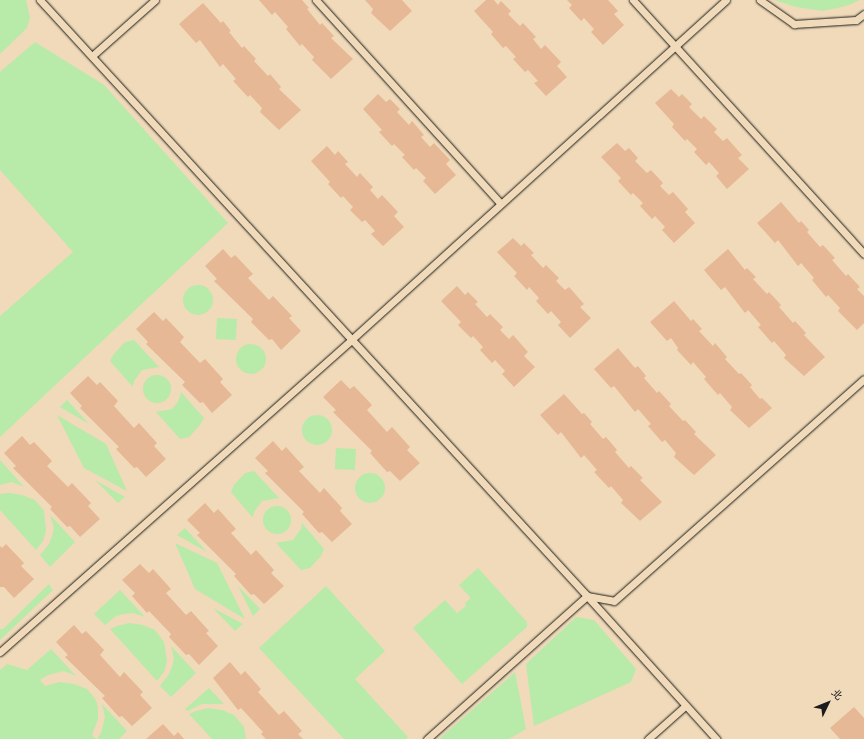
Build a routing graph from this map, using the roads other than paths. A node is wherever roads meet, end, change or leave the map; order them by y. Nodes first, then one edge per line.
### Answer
1 (40, 0) edge
2 (155, 0) edge
3 (316, 0) edge
4 (633, 0) edge
5 (726, 0) edge
6 (760, 0) edge
7 (864, 14) edge
8 (675, 46) junction
9 (92, 56) junction
10 (501, 204) junction
11 (864, 254) edge
12 (350, 340) junction
13 (864, 379) edge
14 (587, 596) junction
15 (0, 652) edge
16 (685, 706) junction
17 (427, 739) edge
18 (648, 739) edge
19 (716, 739) edge

1 - 9 lane
2 - 9 lane
3 - 10 lane
4 - 8 lane
5 - 8 lane
6 - 7 lane
8 - 10 lane
8 - 11 lane
9 - 12 lane
10 - 12 lane
12 - 14 lane
12 - 15 lane
13 - 14 lane
14 - 16 lane
14 - 17 lane
16 - 18 lane
16 - 19 lane

